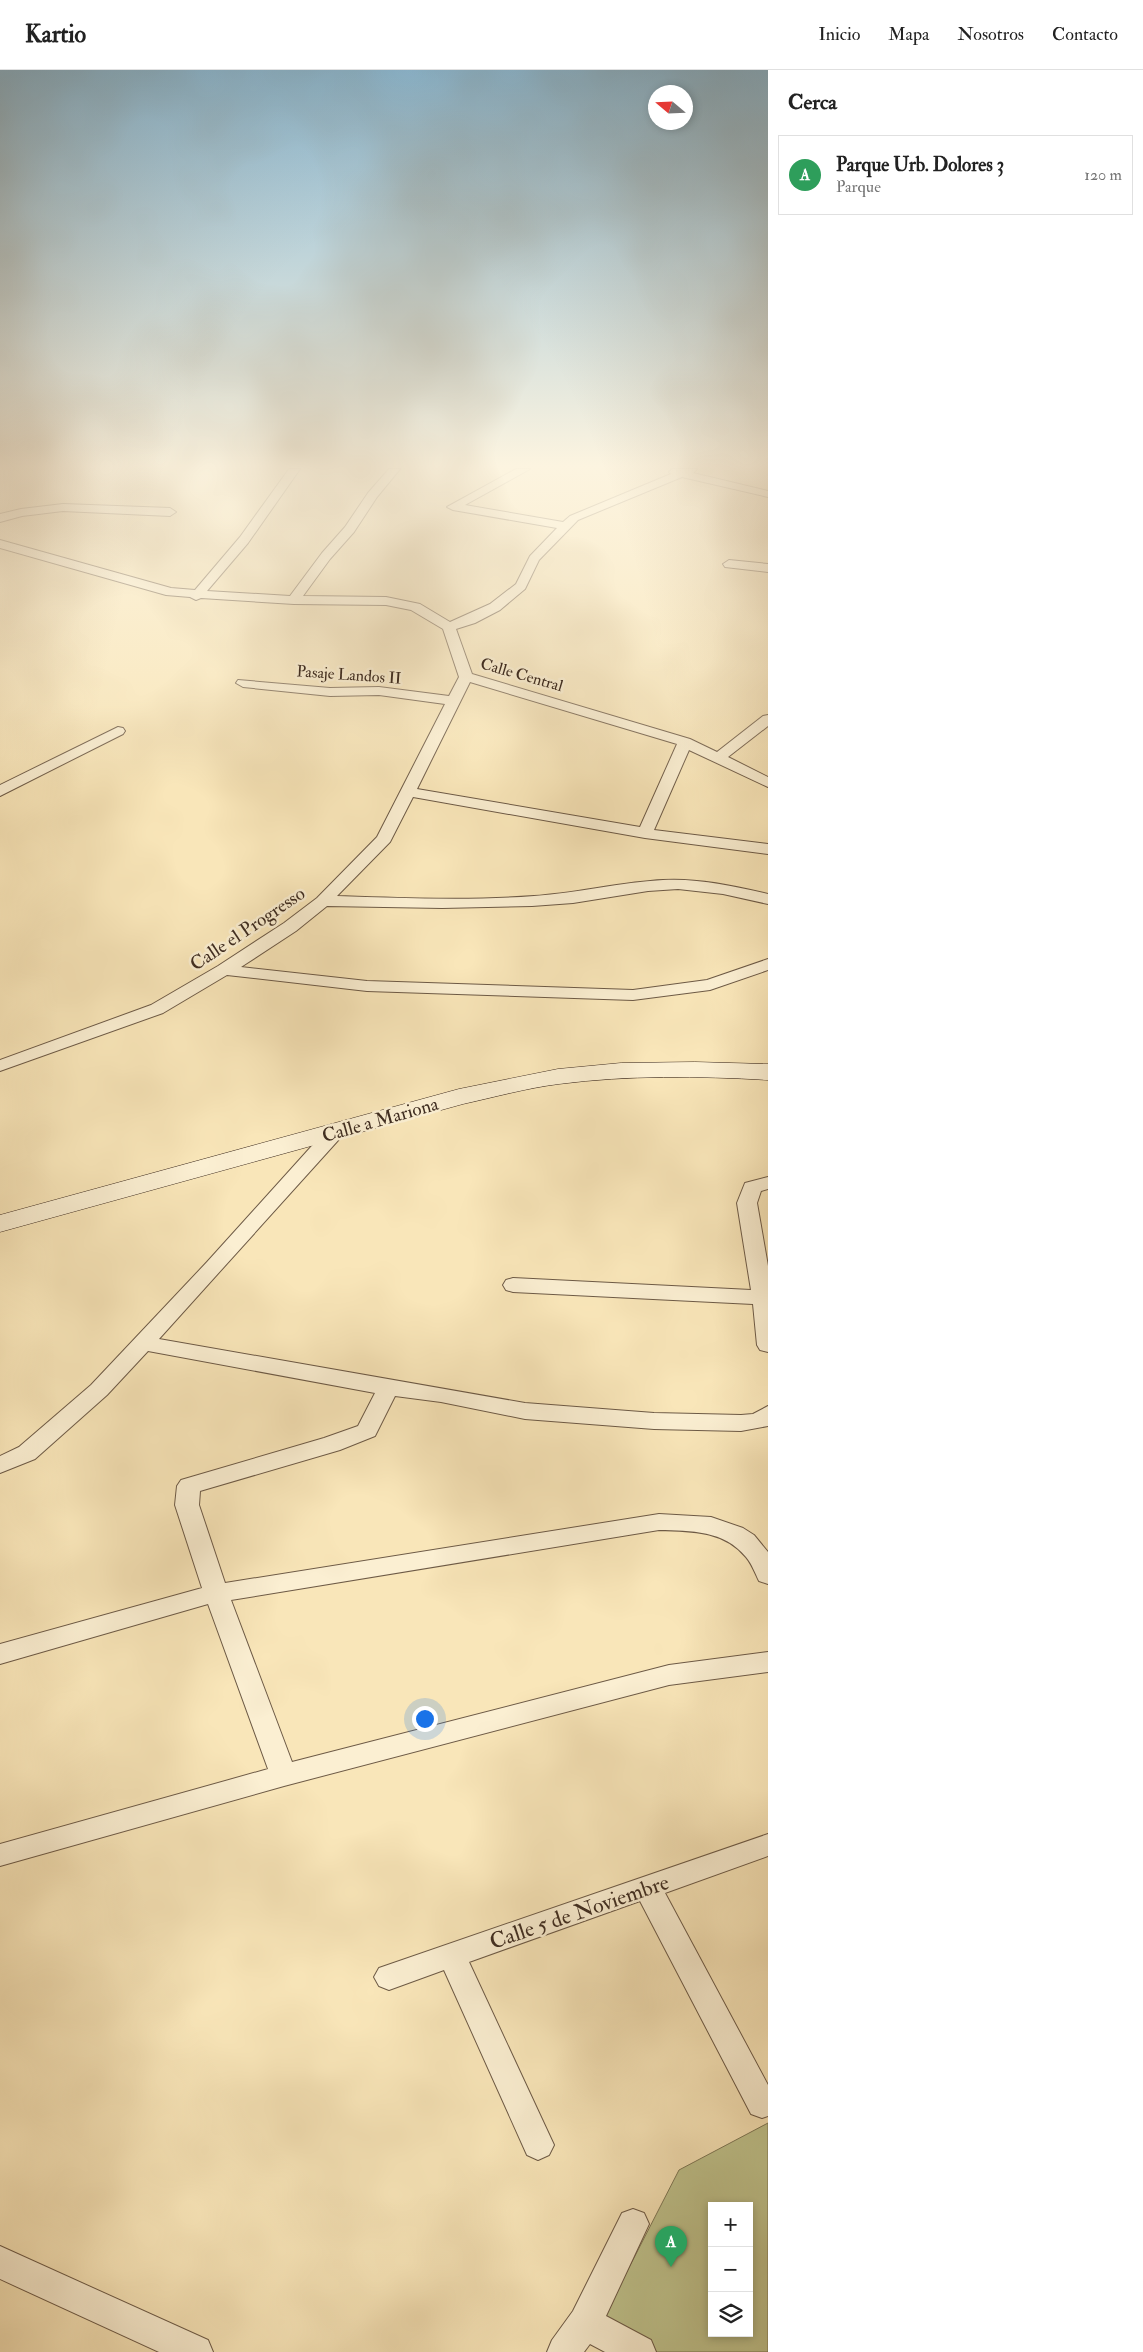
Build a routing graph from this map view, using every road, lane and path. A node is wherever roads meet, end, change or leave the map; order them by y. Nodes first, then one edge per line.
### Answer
1 (112, 575) edge
2 (214, 575) edge
3 (312, 575) edge
4 (526, 575) edge
5 (196, 596) junction
6 (294, 600) junction
7 (449, 627) junction
8 (466, 677) junction
9 (243, 683) dead end
10 (453, 701) junction
11 (768, 719) edge
12 (118, 731) dead end
13 (685, 742) junction
14 (718, 758) junction
15 (768, 784) edge
16 (0, 791) edge
17 (408, 792) junction
18 (645, 833) junction
19 (768, 849) edge
20 (768, 899) edge
21 (322, 901) junction
22 (768, 964) edge
23 (224, 970) junction
24 (0, 1066) edge
25 (768, 1072) edge
26 (335, 1132) junction
27 (768, 1182) edge
28 (0, 1224) edge
29 (513, 1285) dead end
30 (766, 1298) edge
31 (144, 1343) junction
32 (768, 1345) edge
33 (388, 1388) junction
34 (768, 1414) edge
35 (0, 1465) edge
36 (768, 1574) edge
37 (216, 1593) junction
38 (0, 1654) edge
39 (768, 1662) edge
40 (284, 1775) junction
41 (768, 1845) edge
42 (0, 1856) edge
43 (647, 1887) junction
44 (452, 1956) junction
45 (389, 1977) dead end
46 (762, 2104) dead end
47 (538, 2145) dead end
48 (633, 2224) dead end
49 (0, 2262) edge
50 (585, 2323) junction
51 (177, 2348) edge
52 (564, 2352) edge
53 (639, 2352) edge

1 - 5 street
2 - 5 street
3 - 6 street
4 - 7 street
5 - 6 street
6 - 7 street
7 - 8 street, Calle Central
8 - 10 street, Calle el Progresso
8 - 13 street, Calle Central
9 - 10 street, Pasaje Landos II
10 - 17 street, Calle el Progresso
11 - 14 street
12 - 16 street
13 - 14 street, Calle Central
13 - 18 street
14 - 15 street, Calle Central
17 - 18 street
17 - 21 street, Calle el Progresso
18 - 19 street
20 - 21 street
21 - 23 street, Calle el Progresso
22 - 23 street
23 - 24 street, Calle el Progresso
25 - 26 main road, Calle a Mariona
26 - 28 main road, Calle a Mariona
26 - 31 street
27 - 30 street
29 - 30 street
30 - 32 street
31 - 33 street
31 - 35 street
33 - 34 street
33 - 37 street
36 - 37 street
37 - 38 street
37 - 40 street
39 - 40 street
40 - 42 street
41 - 43 street, Calle 5 de Noviembre
43 - 44 street, Calle 5 de Noviembre
43 - 46 street
44 - 45 street, Calle 5 de Noviembre
44 - 47 street
48 - 50 street
49 - 51 street
50 - 52 street
50 - 53 street

